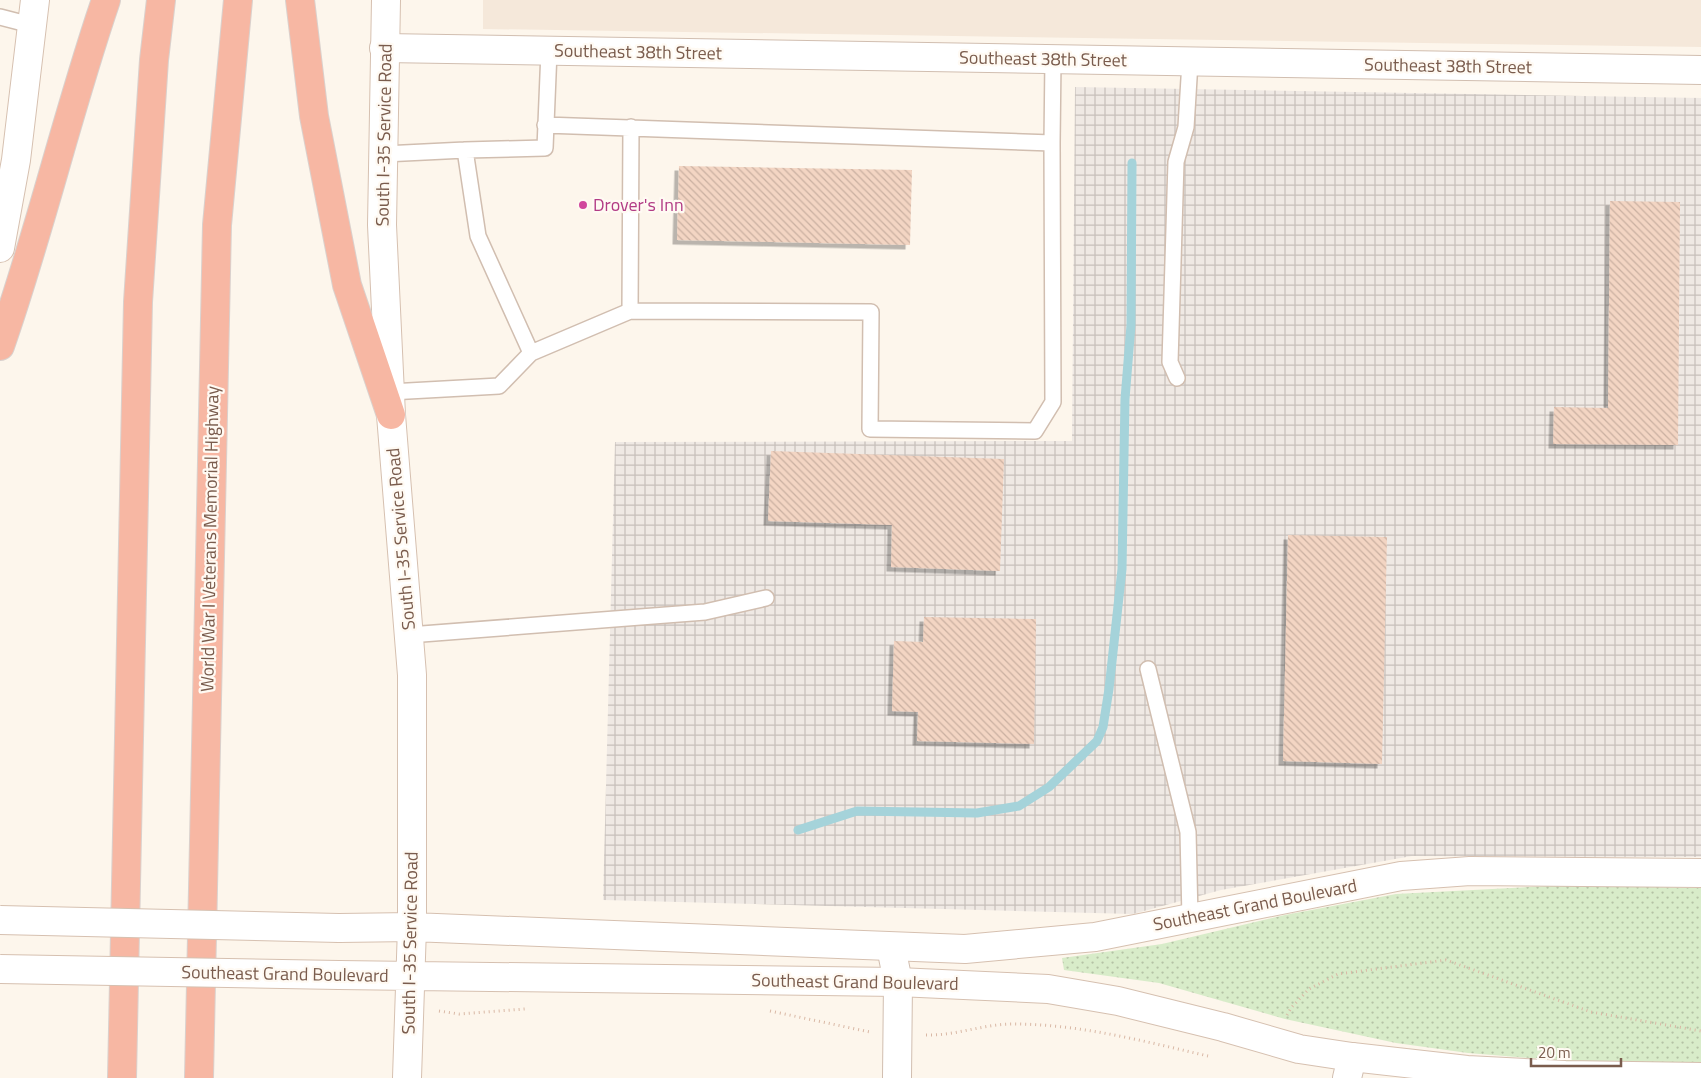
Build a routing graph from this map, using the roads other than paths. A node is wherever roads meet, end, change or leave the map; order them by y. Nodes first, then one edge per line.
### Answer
1 (106, 0) edge
2 (161, 0) edge
3 (238, 0) edge
4 (300, 0) edge
5 (386, 0) edge
6 (33, 12) edge
7 (0, 17) edge
8 (384, 48) junction
9 (548, 51) junction
10 (1053, 59) junction
11 (1190, 62) junction
12 (1701, 70) edge
13 (545, 125) junction
14 (631, 126) junction
15 (1052, 143) junction
16 (465, 150) junction
17 (384, 154) junction
18 (8, 161) edge
19 (0, 248) edge
20 (630, 311) junction
21 (0, 346) edge
22 (531, 354) junction
23 (1177, 378) dead end
24 (390, 403) junction
25 (766, 598) dead end
26 (409, 635) junction
27 (1148, 669) dead end
28 (1701, 873) edge
29 (1190, 918) junction
30 (0, 920) edge
31 (412, 927) junction
32 (892, 947) junction
33 (0, 969) edge
34 (411, 977) junction
35 (898, 982) junction
36 (1349, 1068) edge
37 (1701, 1077) edge
38 (122, 1078) edge
39 (200, 1078) edge
40 (407, 1078) edge
41 (897, 1078) edge

1 - 21 highway
2 - 38 highway
3 - 39 highway, World War I Veterans Memorial Highway
4 - 24 highway
5 - 8 street, South I-35 Service Road
6 - 7 lane
6 - 18 street
8 - 9 street, Southeast 38th Street
8 - 17 street, South I-35 Service Road
9 - 10 street, Southeast 38th Street
9 - 13 lane
10 - 11 street, Southeast 38th Street
10 - 15 lane
11 - 12 street, Southeast 38th Street
11 - 23 lane
13 - 14 lane
13 - 16 lane
14 - 15 lane
14 - 20 lane
15 - 20 lane
16 - 17 lane
16 - 22 lane
17 - 24 street, South I-35 Service Road
18 - 19 street
20 - 22 lane
22 - 24 lane
24 - 26 street, South I-35 Service Road
25 - 26 lane
26 - 31 street, South I-35 Service Road
27 - 29 lane
28 - 29 street, Southeast Grand Boulevard
29 - 32 street, Southeast Grand Boulevard
30 - 31 street, Southeast Grand Boulevard, bridge
31 - 32 street, Southeast Grand Boulevard
31 - 34 street, South I-35 Service Road
32 - 35 street
33 - 34 street, Southeast Grand Boulevard, bridge
34 - 35 street, Southeast Grand Boulevard
34 - 40 street, South I-35 Service Road
35 - 36 street, Southeast Grand Boulevard
35 - 41 street
36 - 37 street, Southeast Grand Boulevard

